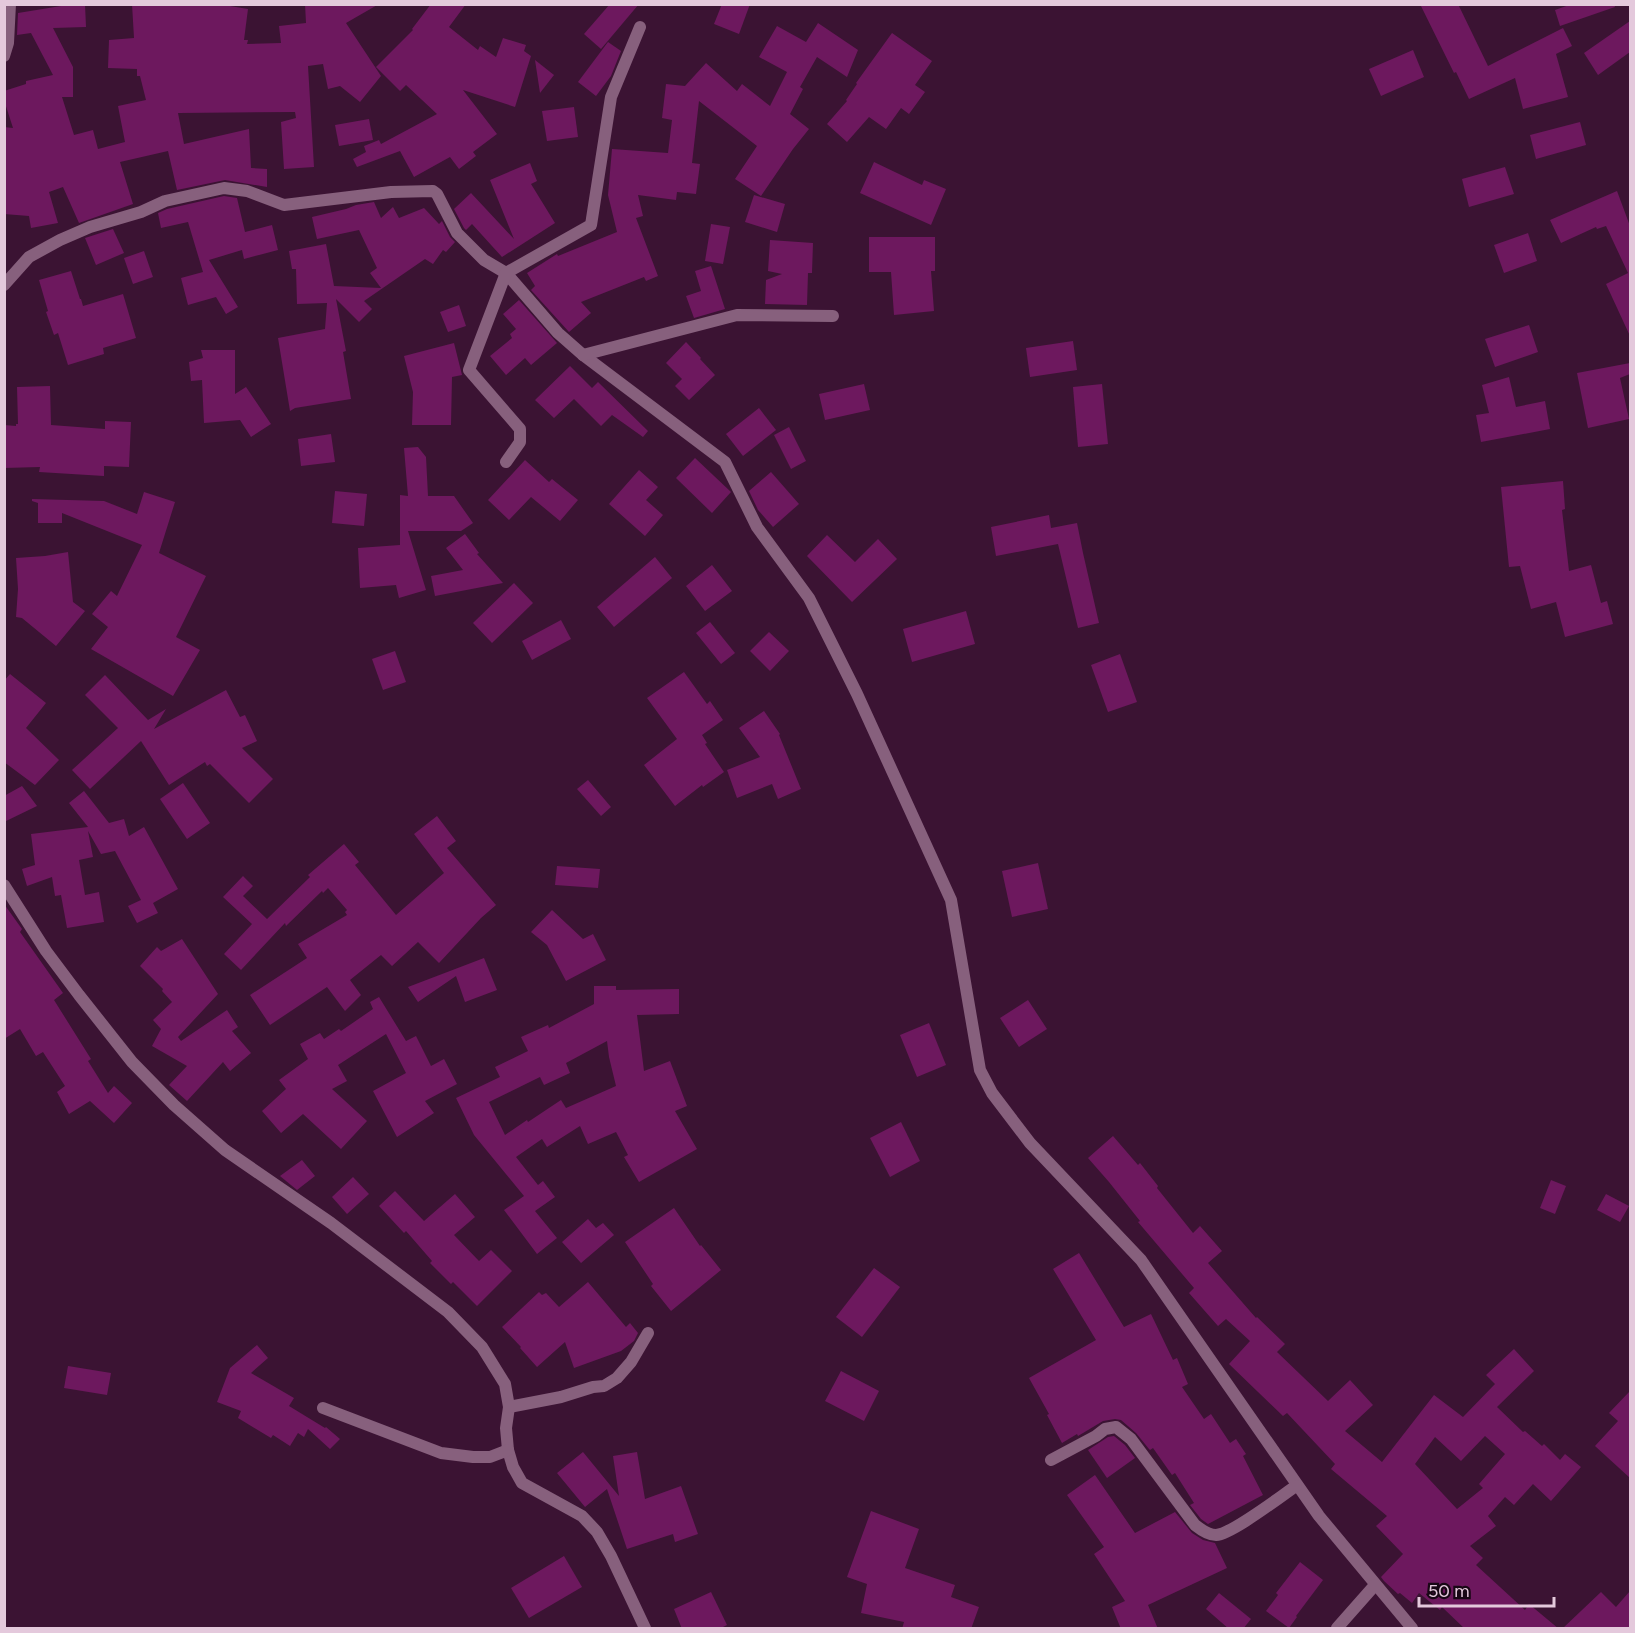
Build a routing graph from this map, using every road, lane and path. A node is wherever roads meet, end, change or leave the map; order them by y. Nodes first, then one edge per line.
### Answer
1 (10, 4) edge
2 (640, 27) dead end
3 (4, 56) edge
4 (506, 273) junction
5 (4, 285) edge
6 (833, 316) dead end
7 (583, 355) junction
8 (506, 462) dead end
9 (4, 885) edge
10 (648, 1333) dead end
11 (509, 1407) junction
12 (323, 1408) dead end
13 (508, 1450) junction
14 (1051, 1460) dead end
15 (1296, 1486) junction
16 (1375, 1586) junction
17 (645, 1629) edge
18 (1337, 1629) edge
19 (1412, 1629) edge

1 - 3 street
2 - 4 street
4 - 5 street
4 - 7 street
4 - 8 street
6 - 7 street
7 - 15 street
9 - 11 street
10 - 11 street
11 - 13 street
12 - 13 street
13 - 17 street
14 - 15 street
15 - 16 street
16 - 18 street
16 - 19 street

